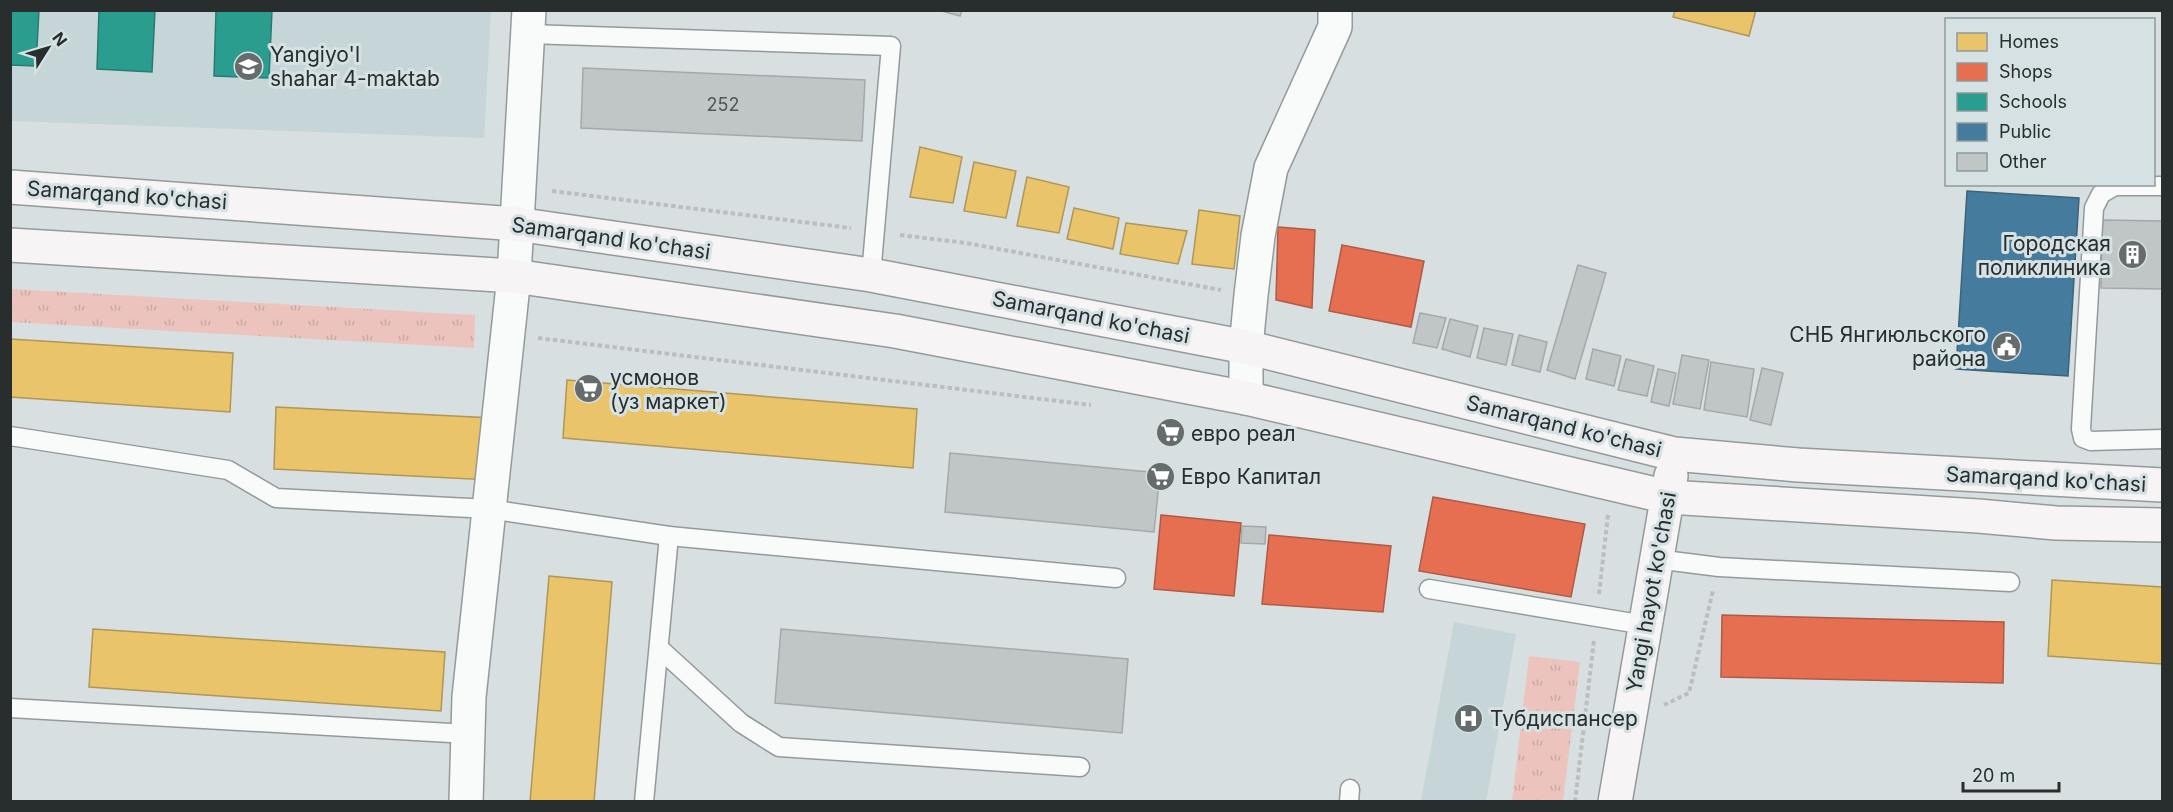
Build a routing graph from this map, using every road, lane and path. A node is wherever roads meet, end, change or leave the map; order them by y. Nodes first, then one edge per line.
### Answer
1 (1335, 10) edge
2 (528, 22) edge
3 (2163, 186) edge
4 (10, 187) edge
5 (516, 224) junction
6 (10, 245) edge
7 (871, 275) junction
8 (514, 276) junction
9 (508, 334) junction
10 (1245, 346) junction
11 (1246, 398) junction
12 (1101, 406) dead end
13 (10, 436) edge
14 (2163, 439) edge
15 (1674, 454) junction
16 (2163, 485) edge
17 (1668, 497) junction
18 (489, 509) junction
19 (2163, 525) edge
20 (669, 536) junction
21 (1656, 559) junction
22 (1719, 567) junction
23 (1116, 578) dead end
24 (2010, 582) dead end
25 (1429, 589) dead end
26 (1645, 625) junction
27 (658, 648) junction
28 (1689, 693) dead end
29 (10, 708) edge
30 (468, 734) junction
31 (1080, 767) dead end
32 (466, 801) edge
33 (644, 801) edge
34 (1615, 801) edge

1 - 10 street
2 - 5 street
2 - 7 lane
3 - 14 lane
4 - 5 main road, Samarqand ko'chasi
5 - 7 main road, Samarqand ko'chasi
5 - 8 street
6 - 8 main road, Samarqand ko'chasi
7 - 10 main road, Samarqand ko'chasi
8 - 9 street
8 - 11 main road, Samarqand ko'chasi
9 - 12 path
9 - 18 street
10 - 11 street
10 - 15 main road, Samarqand ko'chasi
11 - 17 main road, Samarqand ko'chasi
13 - 18 lane
15 - 16 main road, Samarqand ko'chasi
15 - 17 main road, Yangi hayot ko'chasi
17 - 19 main road, Samarqand ko'chasi
17 - 21 main road, Yangi hayot ko'chasi
18 - 20 lane
18 - 30 street
20 - 23 lane
20 - 27 lane
21 - 22 lane
21 - 26 main road, Yangi hayot ko'chasi
22 - 24 lane
22 - 28 path
25 - 26 lane
26 - 34 main road, Yangi hayot ko'chasi
27 - 31 lane
27 - 33 lane
29 - 30 lane
30 - 32 street

